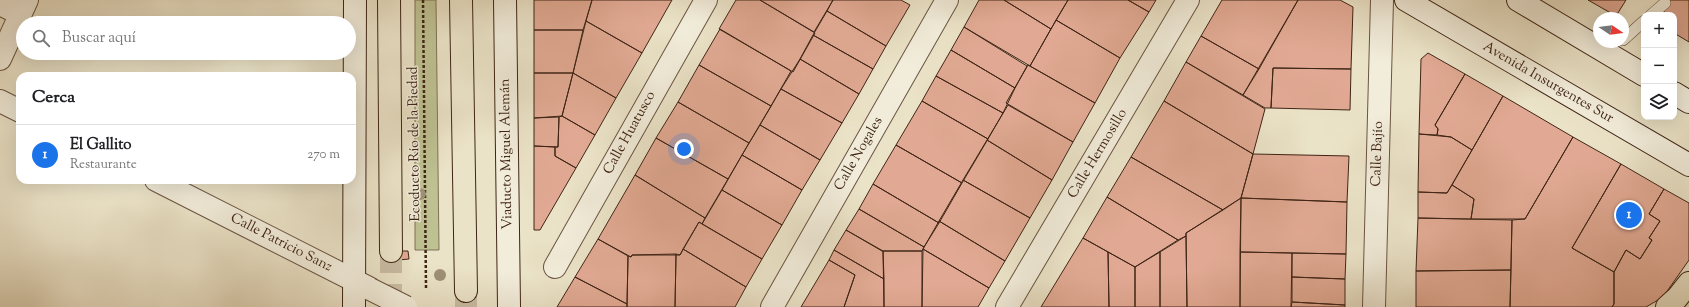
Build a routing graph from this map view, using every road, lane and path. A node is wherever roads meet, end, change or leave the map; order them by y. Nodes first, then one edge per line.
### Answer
1 (355, 0) edge
2 (389, 0) edge
3 (423, 0) edge
4 (461, 0) edge
5 (505, 0) edge
6 (706, 0) edge
7 (946, 0) edge
8 (1188, 0) edge
9 (1382, 0) edge
10 (1406, 0) edge
11 (1518, 0) edge
12 (1665, 2) dead end
13 (0, 4) edge
14 (24, 7) edge
15 (1654, 12) edge
16 (355, 16) edge
17 (16, 24) edge
18 (1641, 24) edge
19 (1593, 34) edge
20 (1629, 34) edge
21 (356, 41) edge
22 (1620, 48) edge
23 (0, 59) edge
24 (1641, 72) edge
25 (1677, 95) edge
26 (0, 101) edge
27 (1689, 102) edge
28 (16, 109) edge
29 (1689, 165) edge
30 (164, 184) edge
31 (391, 251) tunnel mouth
32 (555, 267) dead end
33 (1689, 283) edge
34 (362, 284) junction
35 (426, 288) dead end
36 (466, 291) tunnel mouth
37 (354, 307) edge
38 (406, 307) edge
39 (509, 307) edge
40 (772, 307) edge
41 (1007, 307) edge
42 (1374, 307) edge
43 (1667, 307) edge

1 - 16 street
2 - 31 main road
3 - 35 path, Ecoducto Río de la Piedad
4 - 36 main road
5 - 39 street, Viaducto Miguel Alemán
6 - 32 street, Calle Huatusco
7 - 40 street, Calle Nogales
8 - 41 street, Calle Hermosillo
9 - 42 street, Calle Bajío
10 - 29 street, Avenida Insurgentes Sur
11 - 19 street
12 - 15 lane
13 - 14 street
17 - 23 street
18 - 20 lane
21 - 34 street
22 - 24 street
25 - 27 street
26 - 28 street
30 - 34 street, Calle Patricio Sanz
33 - 43 main road
34 - 37 street
34 - 38 street, Calle Patricio Sanz, bridge

